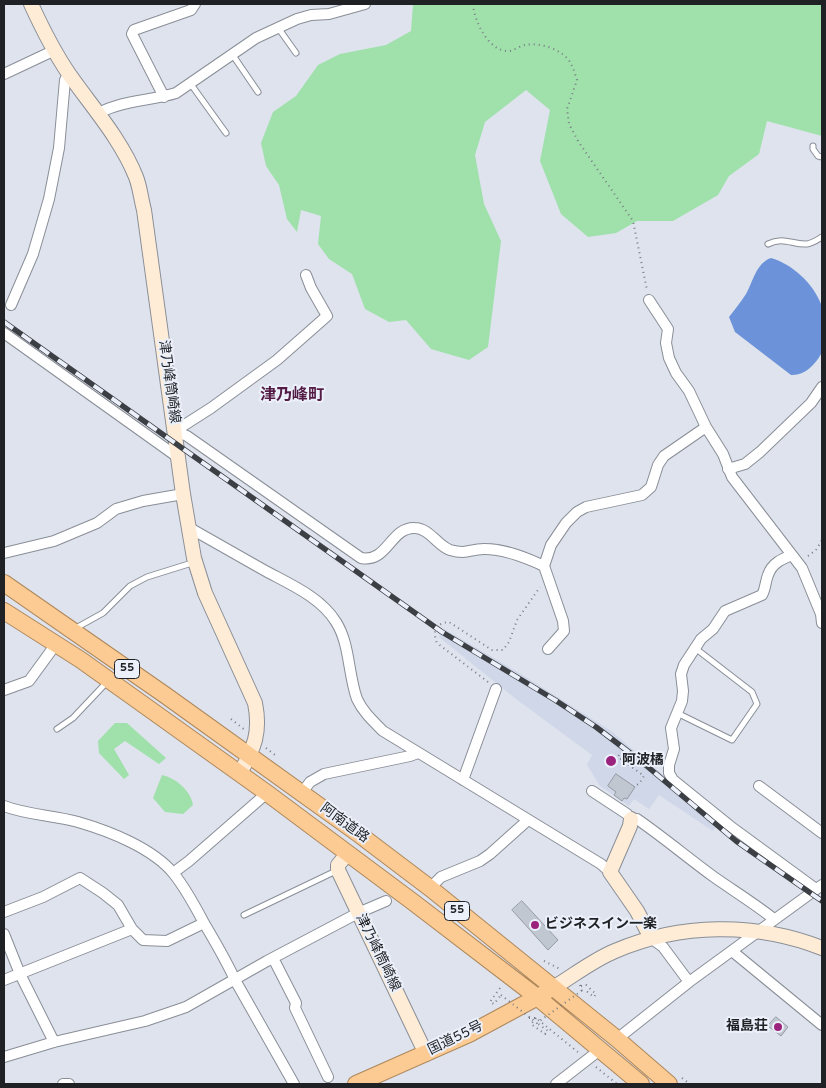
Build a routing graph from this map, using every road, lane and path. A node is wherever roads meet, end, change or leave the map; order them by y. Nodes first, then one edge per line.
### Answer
1 (31, 4) edge
2 (194, 4) edge
3 (365, 4) edge
4 (473, 4) edge
5 (278, 29) junction
6 (55, 50) junction
7 (296, 53) dead end
8 (232, 54) junction
9 (69, 73) junction
10 (4, 74) edge
11 (190, 83) junction
12 (258, 92) dead end
13 (164, 97) junction
14 (99, 113) junction
15 (226, 132) dead end
16 (814, 146) dead end
17 (822, 156) edge
18 (822, 237) edge
19 (768, 244) dead end
20 (306, 275) dead end
21 (648, 300) joint
22 (11, 305) dead end
23 (4, 333) edge
24 (822, 387) edge
25 (706, 427) junction
26 (175, 431) junction
27 (179, 458) junction
28 (728, 469) junction
29 (183, 494) junction
30 (188, 527) junction
31 (822, 540) edge
32 (4, 553) edge
33 (795, 559) junction
34 (195, 562) junction
35 (545, 571) junction
36 (4, 583) edge
37 (4, 611) edge
38 (822, 623) edge
39 (72, 631) junction
40 (56, 644) junction
41 (695, 648) junction
42 (548, 649) dead end
43 (108, 680) junction
44 (496, 689) joint
45 (4, 690) edge
46 (677, 713) junction
47 (57, 730) dead end
48 (418, 753) junction
49 (250, 756) junction
50 (619, 756) dead end
51 (240, 774) junction
52 (463, 780) junction
53 (633, 786) dead end
54 (759, 786) dead end
55 (592, 792) dead end
56 (267, 793) junction
57 (301, 794) junction
58 (4, 806) edge
59 (631, 819) junction
60 (528, 820) junction
61 (822, 833) edge
62 (348, 853) junction
63 (338, 870) junction
64 (610, 872) junction
65 (174, 873) junction
66 (819, 887) edge
67 (430, 888) junction
68 (386, 901) dead end
69 (4, 912) edge
70 (358, 913) junction
71 (244, 915) dead end
72 (774, 919) junction
73 (204, 923) junction
74 (132, 929) junction
75 (758, 930) junction
76 (4, 934) edge
77 (651, 938) junction
78 (822, 948) edge
79 (732, 951) junction
80 (273, 958) junction
81 (20, 974) junction
82 (4, 980) edge
83 (235, 980) junction
84 (689, 982) junction
85 (581, 986) dead end
86 (500, 988) dead end
87 (553, 988) junction
88 (537, 997) junction
89 (504, 1015) junction
90 (536, 1018) junction
91 (537, 1023) junction
92 (822, 1025) edge
93 (617, 1039) junction
94 (54, 1042) junction
95 (601, 1049) junction
96 (426, 1054) junction
97 (4, 1056) edge
98 (587, 1059) junction
99 (328, 1078) dead end
100 (63, 1084) edge
101 (69, 1084) edge
102 (294, 1084) edge
103 (356, 1084) edge
104 (556, 1084) edge
105 (617, 1084) edge
106 (641, 1084) edge
107 (669, 1084) edge

1 - 6 main road, 津乃峰筒崎線
2 - 13 street
3 - 5 street
4 - 21 path
5 - 7 lane
5 - 8 street
6 - 9 main road, 津乃峰筒崎線
6 - 10 street
8 - 11 street
8 - 12 lane
9 - 14 main road, 津乃峰筒崎線
9 - 22 street
11 - 13 street
11 - 15 lane
13 - 14 street
14 - 26 main road, 津乃峰筒崎線
16 - 17 lane
18 - 19 lane
20 - 26 street
21 - 25 street
23 - 27 street
24 - 28 street
25 - 28 street
25 - 35 street
26 - 27 main road, 津乃峰筒崎線
26 - 35 street
27 - 29 main road, 津乃峰筒崎線
28 - 33 street
29 - 30 main road, 津乃峰筒崎線
29 - 32 street
30 - 34 main road, 津乃峰筒崎線
30 - 48 street
31 - 33 path
33 - 38 street
33 - 41 street
34 - 39 lane
34 - 49 main road, 津乃峰筒崎線
35 - 42 street
35 - 44 path
36 - 39 highway, 阿南道路 / 55
37 - 40 highway, 阿南道路 / 55
39 - 49 highway, 阿南道路 / 55
40 - 43 highway, 阿南道路 / 55
40 - 45 street
41 - 46 street
41 - 46 lane
43 - 47 lane
43 - 51 highway, 阿南道路 / 55
44 - 52 street
46 - 66 street
48 - 52 street
48 - 57 street
49 - 51 main road, 津乃峰筒崎線
49 - 57 highway, 阿南道路 / 55
50 - 53 path
51 - 56 highway, 阿南道路 / 55
52 - 60 street
54 - 61 street
55 - 59 street
56 - 62 highway, 阿南道路 / 55
56 - 65 street
57 - 67 highway, 阿南道路 / 55
58 - 65 street
59 - 64 main road
59 - 72 street
60 - 64 street
60 - 67 street
62 - 63 main road
62 - 88 highway, 阿南道路 / 55
63 - 70 main road, 津乃峰筒崎線
63 - 71 lane
64 - 77 main road
65 - 73 street
66 - 72 street
67 - 87 highway, 阿南道路 / 55
68 - 70 street
69 - 74 street
70 - 80 street
70 - 96 main road, 津乃峰筒崎線
72 - 75 street
73 - 74 street
73 - 83 street
74 - 81 street
75 - 77 main road
75 - 78 main road
75 - 79 street
76 - 81 street
77 - 84 street
77 - 87 main road
79 - 84 street
79 - 92 street
80 - 83 street
80 - 99 street
81 - 82 street
81 - 94 street
83 - 94 street
83 - 102 street
84 - 93 street
85 - 91 path, bridge
86 - 91 path, bridge
87 - 88 highway, 国道55号
87 - 93 highway, 阿南道路 / 55
88 - 89 highway, 国道55号
88 - 95 highway, 阿南道路 / 55
89 - 90 path
89 - 96 highway, 国道55号
90 - 91 path
90 - 98 path
93 - 107 highway, 阿南道路 / 55
94 - 97 street
95 - 98 street
95 - 106 highway, 阿南道路 / 55
96 - 103 highway, 国道55号
98 - 104 street
98 - 105 path
100 - 101 street

